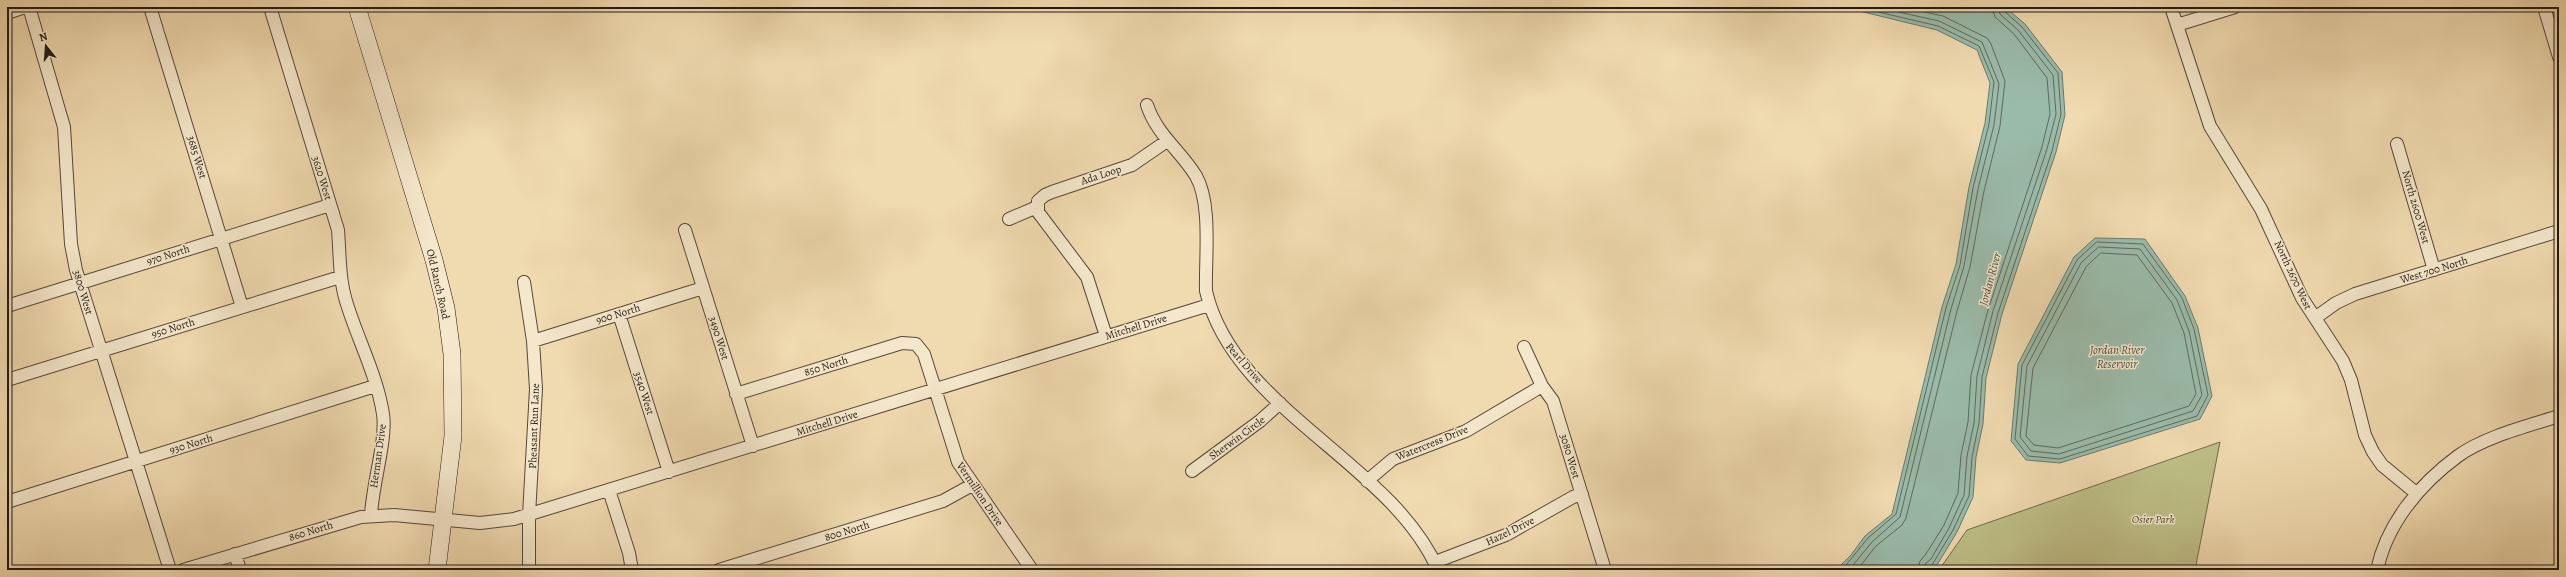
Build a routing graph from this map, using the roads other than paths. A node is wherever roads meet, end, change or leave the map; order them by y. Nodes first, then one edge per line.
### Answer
1 (25, 7) edge
2 (29, 7) edge
3 (150, 7) edge
4 (270, 7) edge
5 (357, 7) edge
6 (2171, 7) edge
7 (2235, 7) edge
8 (2544, 7) edge
9 (7, 13) edge
10 (2177, 25) junction
11 (2559, 57) edge
12 (1147, 105) dead end
13 (1167, 141) junction
14 (2397, 144) dead end
15 (330, 206) junction
16 (1037, 206) junction
17 (1010, 219) dead end
18 (685, 230) dead end
19 (2559, 231) edge
20 (222, 238) junction
21 (2434, 270) junction
22 (340, 277) junction
23 (524, 282) dead end
24 (80, 283) junction
25 (703, 288) junction
26 (1209, 305) junction
27 (7, 306) edge
28 (242, 306) junction
29 (619, 314) junction
30 (2314, 318) junction
31 (1106, 336) junction
32 (533, 341) junction
33 (916, 344) joint
34 (1524, 347) dead end
35 (363, 350) joint
36 (101, 351) junction
37 (7, 380) edge
38 (375, 386) junction
39 (1542, 386) junction
40 (935, 389) junction
41 (736, 394) junction
42 (1280, 403) junction
43 (2559, 416) edge
44 (752, 446) junction
45 (136, 461) junction
46 (1192, 471) dead end
47 (669, 472) junction
48 (1367, 482) junction
49 (972, 485) junction
50 (609, 490) junction
51 (2416, 493) junction
52 (1582, 494) junction
53 (7, 502) edge
54 (529, 515) junction
55 (371, 516) junction
56 (442, 520) junction
57 (235, 554) junction
58 (1437, 566) edge
59 (170, 570) edge
60 (183, 570) edge
61 (240, 570) edge
62 (437, 570) edge
63 (529, 570) edge
64 (632, 570) edge
65 (719, 570) edge
66 (1032, 570) edge
67 (1605, 570) edge
68 (2376, 570) edge

1 - 9 street
2 - 24 street, 3800 West
3 - 20 street, 3685 West
4 - 15 street, 3620 West
5 - 56 street, Old Ranch Road
6 - 10 street, North 2670 West
7 - 10 street
8 - 11 street
10 - 30 street, North 2670 West
12 - 13 street, Pearl Drive
13 - 16 street, Ada Loop
13 - 26 street, Pearl Drive
14 - 21 street, North 2600 West
15 - 20 street, 970 North
15 - 22 street, 3620 West
16 - 17 street, Ada Loop
16 - 31 street
18 - 25 street, 3490 West
19 - 21 street, West 700 North
20 - 24 street, 970 North
20 - 28 street, 3685 West
21 - 30 street, West 700 North
22 - 28 street, 950 North
22 - 35 street, 3620 West
23 - 32 street, Pheasant Run Lane
24 - 27 street, 970 North
24 - 36 street, 3800 West
25 - 29 street, 900 North
25 - 41 street, 3490 West
26 - 31 street, Mitchell Drive
26 - 42 street, Pearl Drive
28 - 36 street, 950 North
29 - 32 street, 900 North
29 - 47 street, 3540 West
30 - 51 street, North 2670 West
31 - 40 street, Mitchell Drive
32 - 54 street, Pheasant Run Lane
33 - 40 street, Vermillion Drive
33 - 41 street, 850 North
34 - 39 street, 3080 West
35 - 38 street, Herman Drive
36 - 37 street, 950 North
36 - 45 street, 3800 West
38 - 45 street, 930 North
38 - 55 street, Herman Drive
39 - 48 street, Watercress Drive
39 - 52 street, 3080 West
40 - 44 street, Mitchell Drive
40 - 49 street, Vermillion Drive
41 - 44 street, 3490 West
42 - 46 street, Sherwin Circle
42 - 48 street, Pearl Drive
43 - 51 street
44 - 47 street, Mitchell Drive
45 - 53 street, 930 North
45 - 59 street, 3800 West
47 - 50 street, Mitchell Drive
48 - 58 street, Pearl Drive
49 - 65 street, 800 North
49 - 66 street, Vermillion Drive
50 - 54 street, Mitchell Drive
50 - 64 street
51 - 68 street
52 - 58 street, Hazel Drive
52 - 67 street, 3080 West
54 - 56 street, Mitchell Drive
54 - 63 street, Pheasant Run Lane
55 - 56 street, 860 North
55 - 57 street, 860 North
56 - 62 street, Old Ranch Road
57 - 60 street, 860 North
57 - 61 street

